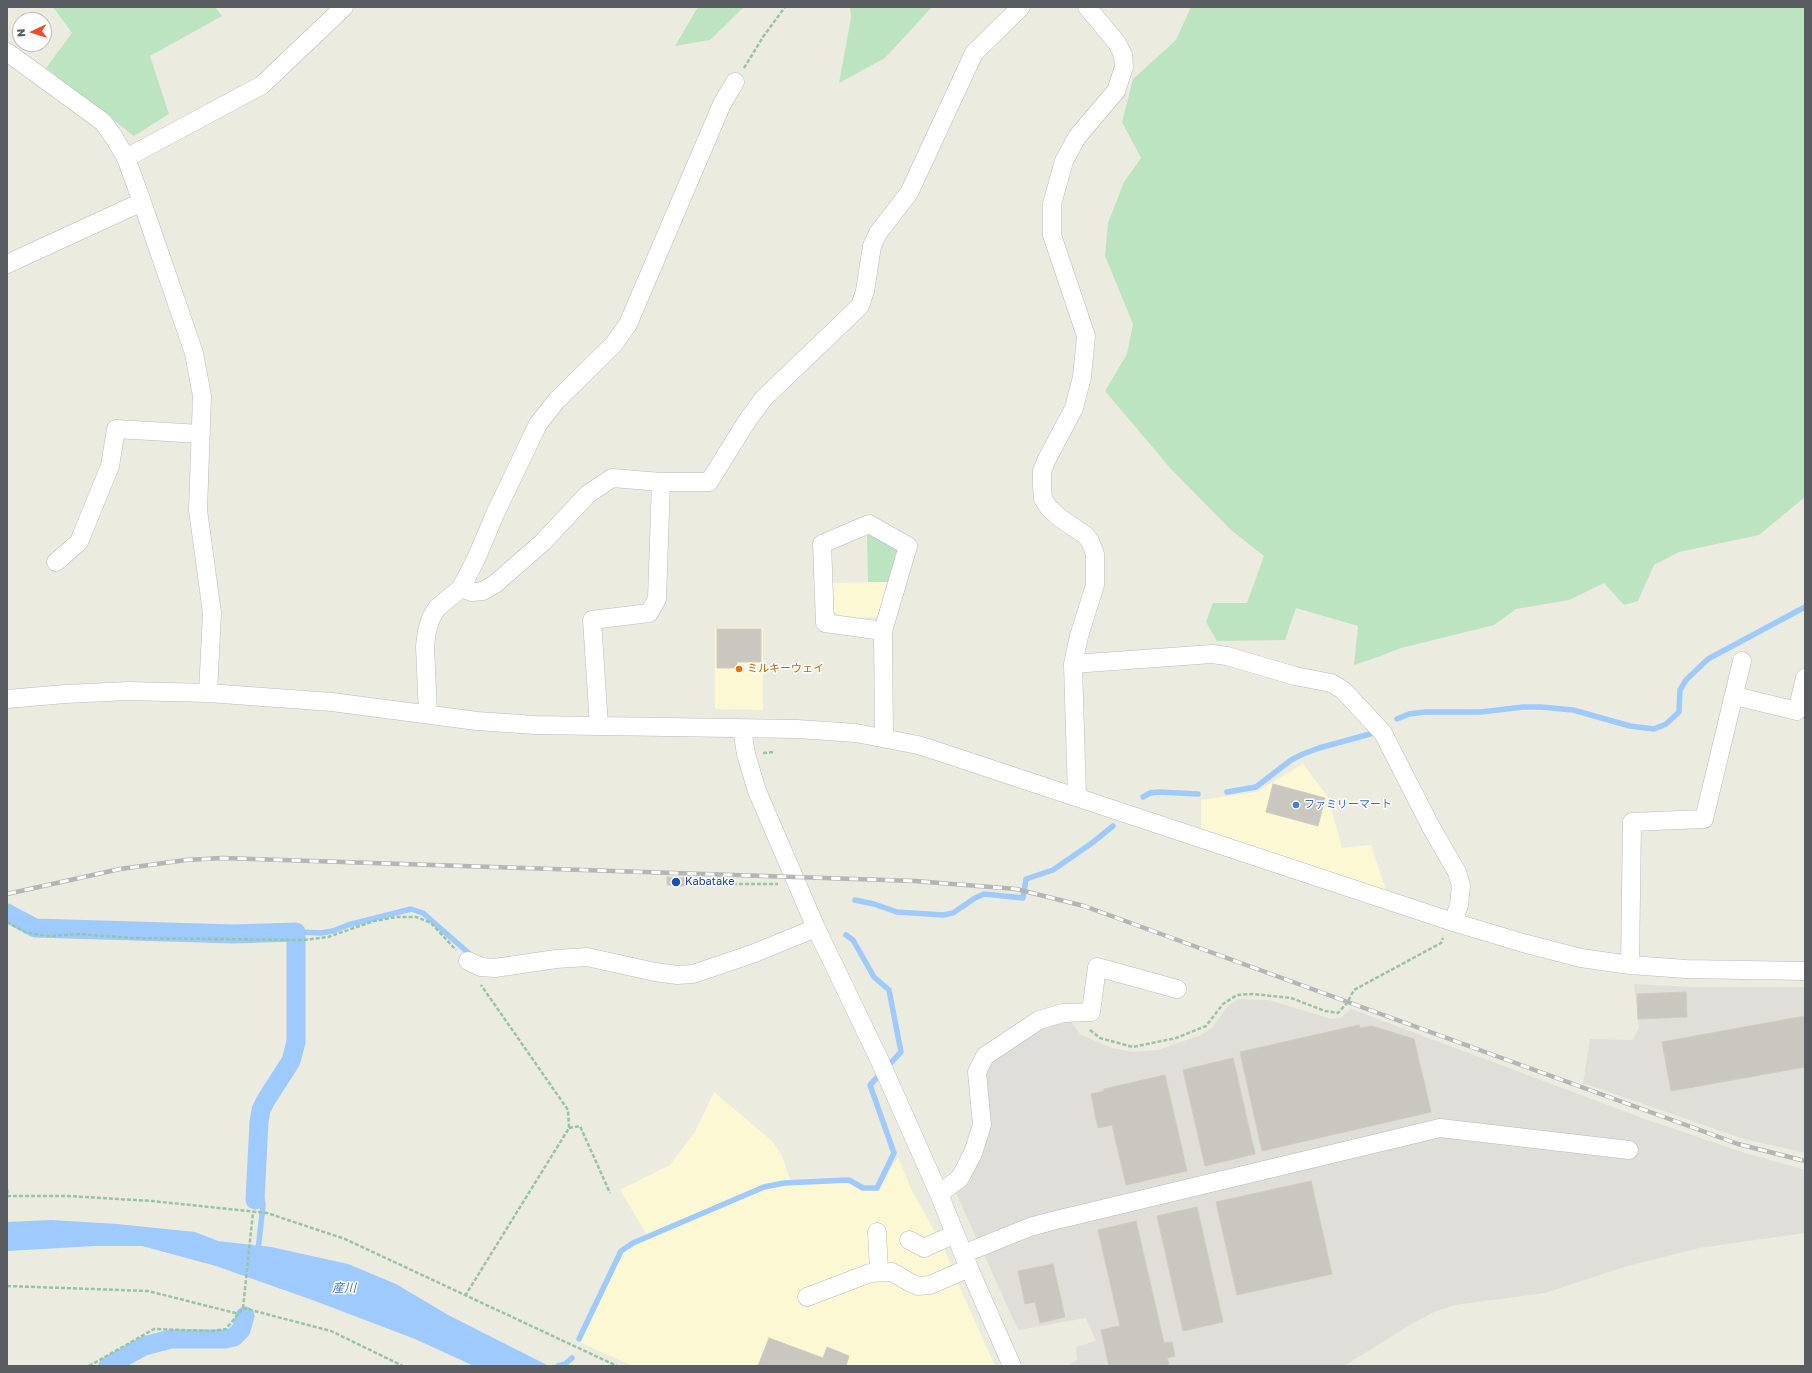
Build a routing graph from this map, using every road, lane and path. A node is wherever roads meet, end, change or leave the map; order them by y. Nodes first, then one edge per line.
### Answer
1 (344, 7) edge
2 (785, 7) edge
3 (1021, 7) edge
4 (1087, 7) edge
5 (9, 57) edge
6 (735, 82) joint
7 (126, 158) junction
8 (142, 202) junction
9 (7, 264) edge
10 (201, 434) junction
11 (661, 482) junction
12 (56, 562) dead end
13 (461, 588) junction
14 (883, 631) junction
15 (1742, 660) dead end
16 (1073, 664) junction
17 (1805, 678) edge
18 (208, 693) junction
19 (1735, 696) junction
20 (7, 699) edge
21 (428, 714) junction
22 (599, 726) junction
23 (742, 729) junction
24 (884, 738) junction
25 (1076, 797) junction
26 (697, 884) dead end
27 (780, 884) dead end
28 (7, 922) edge
29 (1453, 922) junction
30 (816, 928) junction
31 (468, 962) joint
32 (1630, 965) junction
33 (1805, 971) edge
34 (483, 980) dead end
35 (1177, 989) dead end
36 (1073, 1012) junction
37 (569, 1128) junction
38 (1629, 1150) dead end
39 (7, 1188) edge
40 (610, 1193) dead end
41 (939, 1194) junction
42 (8, 1196) edge
43 (253, 1212) junction
44 (877, 1232) dead end
45 (955, 1234) junction
46 (909, 1240) dead end
47 (966, 1261) junction
48 (879, 1272) junction
49 (7, 1286) edge
50 (465, 1296) junction
51 (807, 1297) dead end
52 (243, 1308) junction
53 (239, 1314) junction
54 (89, 1366) edge
55 (403, 1366) edge
56 (617, 1366) edge
57 (1012, 1366) edge

1 - 7 street
2 - 6 path
3 - 11 street
4 - 16 street
5 - 7 street
6 - 13 street
7 - 8 street
8 - 9 street
8 - 10 street
10 - 12 street
10 - 18 street
11 - 13 street
11 - 22 street
13 - 21 street
14 - 14 street
14 - 24 street
15 - 19 street
16 - 25 street
16 - 29 street
17 - 19 street
18 - 20 street
18 - 21 street
19 - 32 street
21 - 22 street
22 - 23 street
23 - 24 street
23 - 30 street
24 - 25 street
25 - 29 street
26 - 27 path
28 - 31 path
29 - 32 street
29 - 36 path
30 - 31 street
30 - 41 street
32 - 33 street
34 - 37 path
35 - 36 street
36 - 41 street
37 - 40 path
37 - 50 path
38 - 47 street
39 - 42 path
41 - 45 street
42 - 43 path
43 - 50 path
43 - 52 path
44 - 48 street
45 - 46 street
45 - 47 street
47 - 48 street
47 - 57 street
48 - 51 street
49 - 53 path
50 - 56 path
52 - 53 path
52 - 55 path
53 - 54 path

